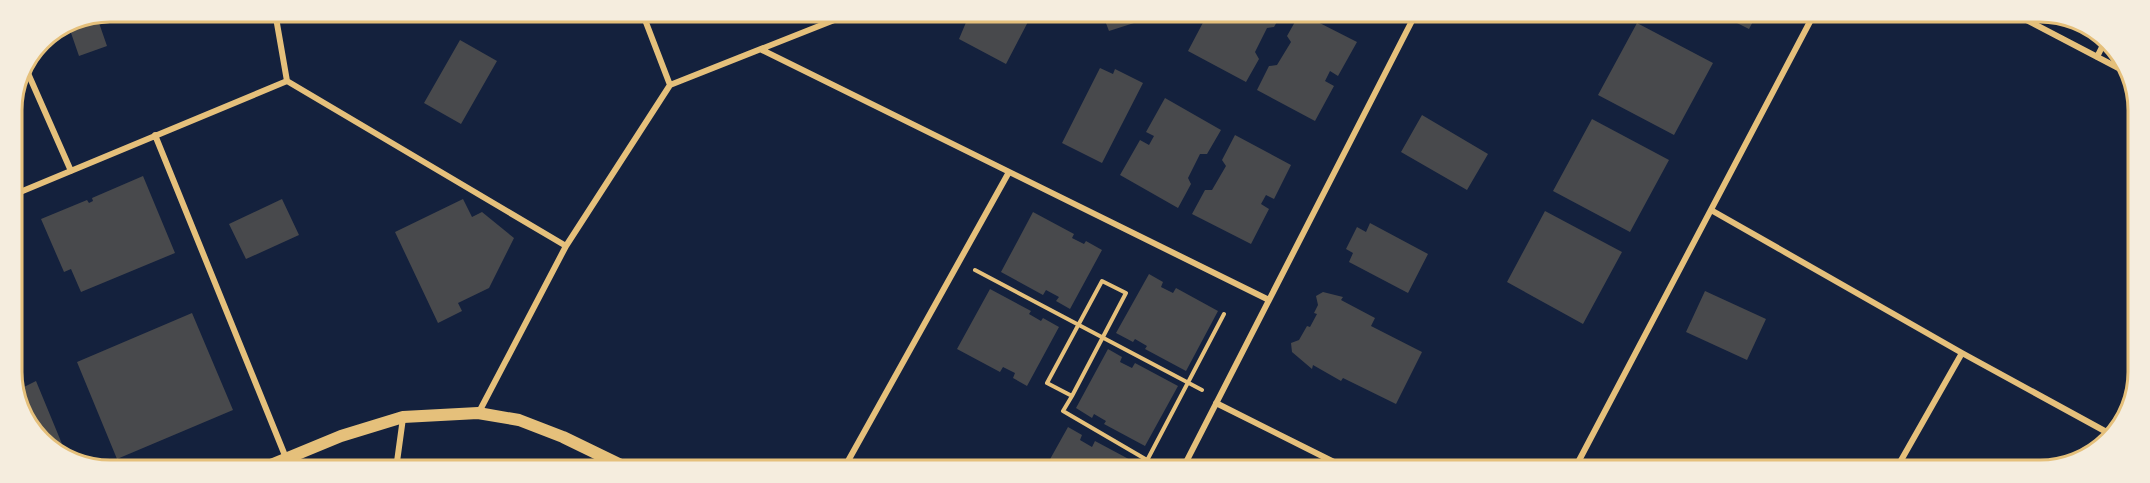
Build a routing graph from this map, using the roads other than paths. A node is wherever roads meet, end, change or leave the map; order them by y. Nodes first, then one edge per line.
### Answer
1 (277, 22) edge
2 (646, 22) edge
3 (830, 22) edge
4 (1412, 22) edge
5 (1810, 22) edge
6 (2030, 22) edge
7 (2102, 48) edge
8 (762, 50) junction
9 (2097, 57) junction
10 (2116, 67) edge
11 (29, 76) edge
12 (287, 81) junction
13 (670, 85) junction
14 (155, 135) junction
15 (71, 171) junction
16 (1009, 172) junction
17 (23, 191) edge
18 (1711, 210) junction
19 (566, 246) junction
20 (1269, 300) junction
21 (1962, 353) junction
22 (1216, 403) junction
23 (478, 413) junction
24 (403, 417) junction
25 (2106, 431) edge
26 (286, 458) junction
27 (281, 460) edge
28 (397, 460) edge
29 (611, 460) edge
30 (849, 460) edge
31 (1187, 460) edge
32 (1330, 460) edge
33 (1579, 460) edge
34 (1901, 460) edge

1 - 12 street
2 - 13 street
3 - 8 street
4 - 20 street
5 - 18 street
6 - 9 street
7 - 9 street
8 - 13 street
8 - 16 street
9 - 10 street
11 - 15 street
12 - 14 street
12 - 19 street
13 - 19 street
14 - 15 street
14 - 26 street
15 - 17 street
16 - 20 street
16 - 30 street
18 - 21 street
18 - 33 street
19 - 23 street
20 - 22 street
21 - 25 street
21 - 34 street
22 - 31 street
22 - 32 street
23 - 24 main road
23 - 29 main road
24 - 26 main road
24 - 28 street
26 - 27 main road

